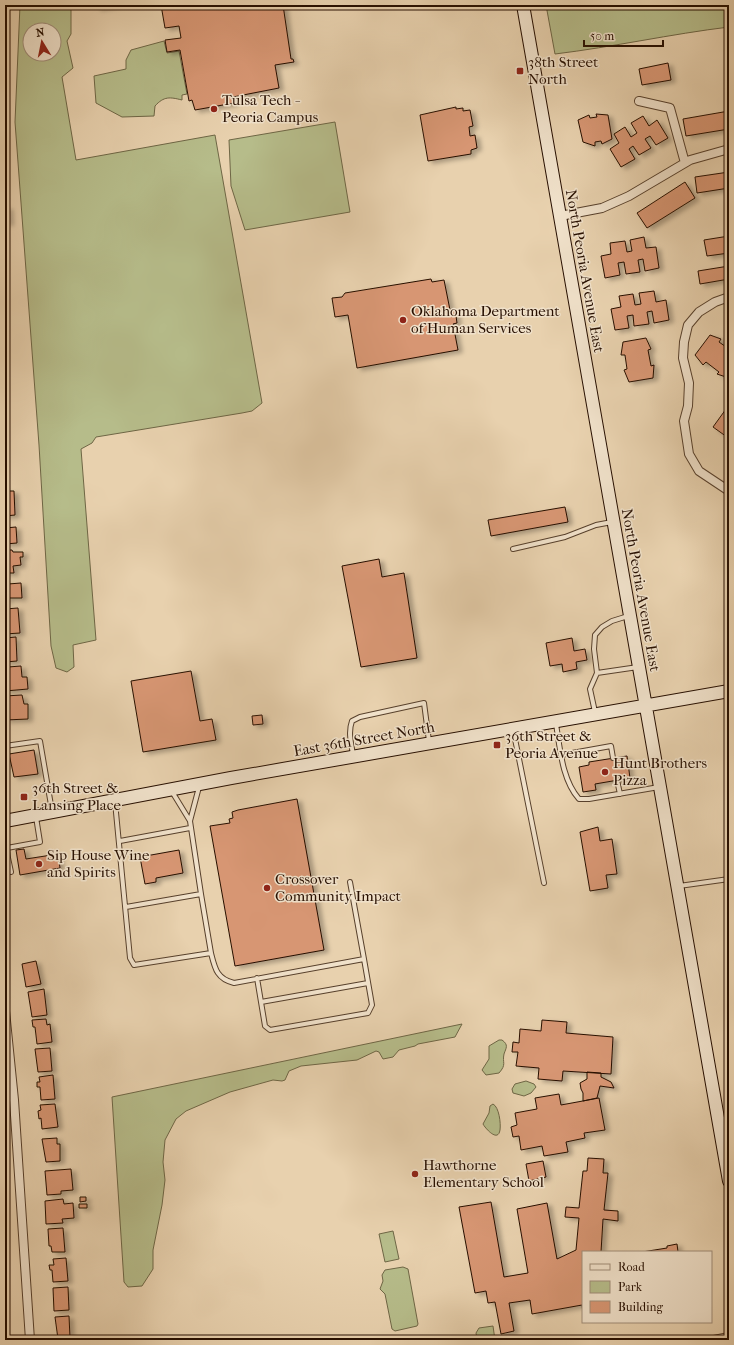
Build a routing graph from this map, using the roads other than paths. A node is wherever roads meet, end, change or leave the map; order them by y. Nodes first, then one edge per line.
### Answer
1 (523, 5) edge
2 (639, 102) dead end
3 (729, 149) edge
4 (685, 163) junction
5 (560, 216) junction
6 (729, 297) edge
7 (729, 491) edge
8 (613, 522) junction
9 (513, 549) dead end
10 (629, 616) junction
11 (638, 667) junction
12 (597, 673) junction
13 (729, 691) edge
14 (645, 705) junction
15 (596, 714) junction
16 (555, 721) junction
17 (513, 729) junction
18 (430, 743) junction
19 (5, 746) edge
20 (561, 755) junction
21 (354, 757) junction
22 (613, 758) dead end
23 (617, 780) dead end
24 (200, 784) junction
25 (659, 787) junction
26 (171, 790) junction
27 (620, 794) junction
28 (115, 800) junction
29 (53, 812) junction
30 (35, 815) junction
31 (5, 820) edge
32 (190, 821) junction
33 (190, 828) junction
34 (5, 839) edge
35 (120, 841) junction
36 (7, 848) junction
37 (7, 858) edge
38 (11, 872) dead end
39 (729, 879) edge
40 (350, 882) dead end
41 (544, 883) dead end
42 (677, 887) junction
43 (201, 894) junction
44 (126, 907) junction
45 (211, 953) junction
46 (364, 959) junction
47 (257, 978) junction
48 (368, 983) junction
49 (261, 1002) junction
50 (5, 1011) edge
51 (729, 1181) edge
52 (729, 1337) edge
53 (30, 1340) edge
54 (714, 1340) edge

1 - 5 main road, North Peoria Avenue East
2 - 4 street
3 - 4 street
4 - 5 street
5 - 8 main road, North Peoria Avenue East
6 - 7 street
8 - 9 lane
8 - 10 main road, North Peoria Avenue East
10 - 11 main road, North Peoria Avenue East
10 - 12 lane
11 - 12 lane
11 - 14 main road, North Peoria Avenue East
12 - 15 lane
13 - 14 main road, East 36th Street North
14 - 15 main road, East 36th Street North
14 - 25 main road, North Peoria Avenue East
15 - 16 main road, East 36th Street North
16 - 17 main road, East 36th Street North
16 - 20 lane
17 - 18 main road, East 36th Street North
17 - 41 lane
18 - 21 main road, East 36th Street North
18 - 21 lane
19 - 29 lane
20 - 22 lane
20 - 27 lane
21 - 24 main road, East 36th Street North
23 - 27 lane
24 - 26 main road, East 36th Street North
24 - 32 lane
25 - 27 lane
25 - 42 main road, North Peoria Avenue East
26 - 28 main road, East 36th Street North
26 - 32 lane
28 - 29 main road, East 36th Street North
28 - 35 lane
29 - 30 main road, East 36th Street North
30 - 31 main road, East 36th Street North
30 - 36 lane
32 - 33 lane
33 - 35 lane
33 - 43 lane
34 - 36 lane
35 - 44 lane
36 - 37 lane
37 - 38 lane
39 - 42 lane
40 - 46 lane
42 - 51 main road, North Peoria Avenue East
43 - 44 lane
43 - 45 lane
44 - 45 lane
45 - 47 lane
46 - 47 lane
46 - 48 lane
47 - 49 lane
48 - 49 lane
48 - 49 lane
50 - 53 street
52 - 54 street

